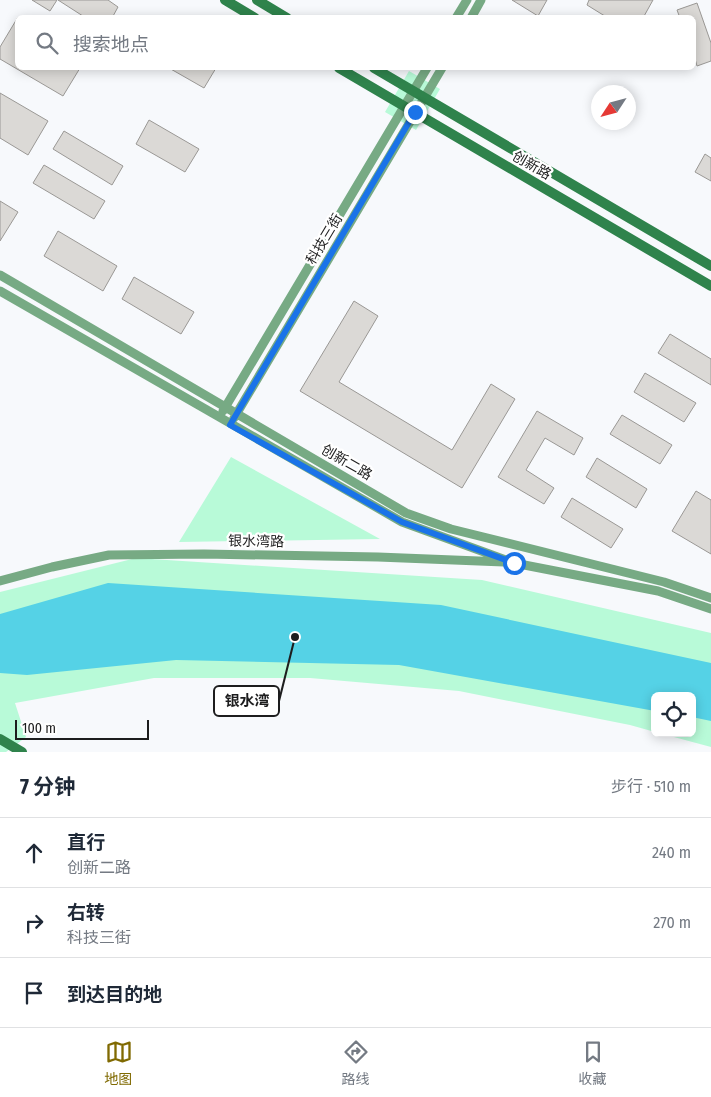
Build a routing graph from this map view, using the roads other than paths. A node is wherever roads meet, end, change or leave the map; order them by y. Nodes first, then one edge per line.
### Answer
1 (225, 0) edge
2 (257, 0) edge
3 (467, 0) edge
4 (481, 0) edge
5 (250, 15) edge
6 (283, 15) edge
7 (458, 15) edge
8 (473, 15) edge
9 (342, 70) edge
10 (378, 70) edge
11 (426, 70) edge
12 (441, 70) edge
13 (413, 90) junction
14 (424, 97) junction
15 (404, 106) junction
16 (415, 112) junction
17 (711, 266) edge
18 (0, 276) edge
19 (711, 286) edge
20 (0, 291) edge
21 (226, 407) junction
22 (237, 413) junction
23 (219, 418) junction
24 (230, 425) junction
25 (514, 563) junction
26 (0, 581) edge
27 (711, 598) edge
28 (711, 608) edge
29 (0, 739) edge
30 (21, 752) edge

1 - 5 main road
2 - 6 main road
3 - 7 street
4 - 8 street
9 - 15 main road, 创新路
10 - 13 main road, 创新路
11 - 13 street, 科技三街
12 - 14 street, 科技三街
13 - 14 main road, 创新路
13 - 15 street, 科技三街
14 - 16 street, 科技三街
14 - 17 main road, 创新路
15 - 16 main road, 创新路
15 - 21 street, 科技三街
16 - 19 main road, 创新路
16 - 22 street, 科技三街
18 - 21 street, 创新二路
20 - 23 street, 创新二路
21 - 22 street, 创新二路
21 - 23 street, 科技三街
22 - 24 street, 科技三街
22 - 27 street, 创新二路
23 - 24 street, 创新二路
24 - 25 street, 创新二路
25 - 26 street, 银水湾路
25 - 28 street, 创新二路
29 - 30 main road

